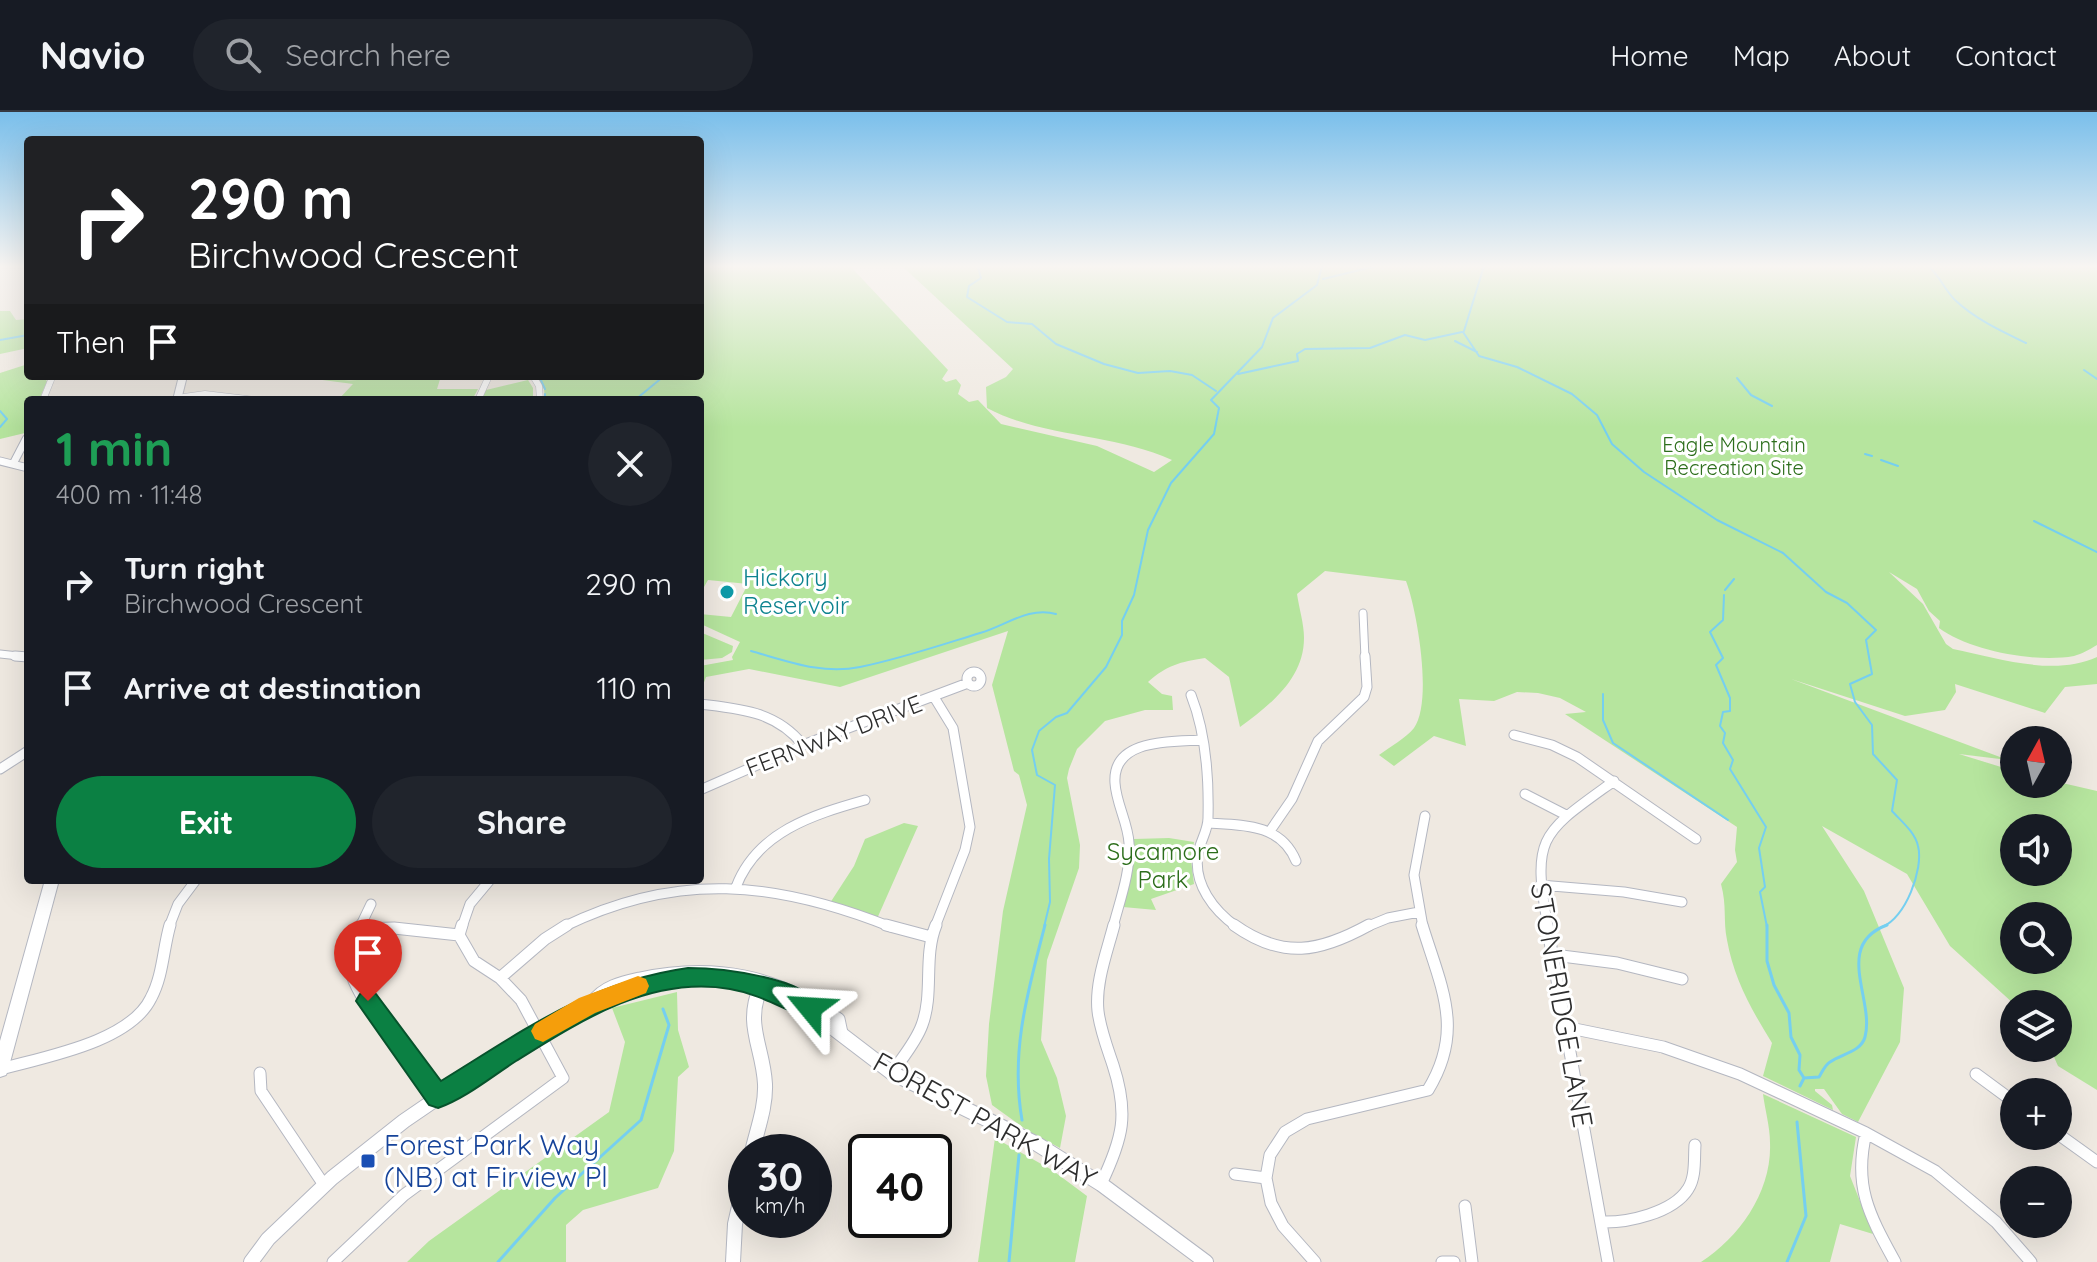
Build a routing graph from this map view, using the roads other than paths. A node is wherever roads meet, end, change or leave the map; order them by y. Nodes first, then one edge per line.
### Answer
1 (194, 396) edge
2 (222, 396) edge
3 (24, 443) edge
4 (0, 461) edge
5 (13, 464) junction
6 (24, 467) edge
7 (1363, 613) dead end
8 (0, 654) edge
9 (24, 657) edge
10 (968, 683) dead end
11 (1191, 695) dead end
12 (934, 697) junction
13 (704, 704) edge
14 (1514, 735) dead end
15 (1202, 740) junction
16 (803, 745) junction
17 (24, 754) edge
18 (0, 769) edge
19 (1614, 781) junction
20 (704, 788) edge
21 (1525, 794) dead end
22 (865, 800) dead end
23 (1566, 815) junction
24 (1425, 816) dead end
25 (1209, 823) junction
26 (1270, 831) junction
27 (1696, 839) dead end
28 (1296, 861) dead end
29 (51, 884) edge
30 (193, 884) edge
31 (487, 884) edge
32 (1540, 885) junction
33 (736, 887) junction
34 (1682, 902) dead end
35 (371, 904) dead end
36 (1419, 912) junction
37 (360, 929) junction
38 (459, 935) junction
39 (931, 937) junction
40 (1554, 955) junction
41 (500, 978) junction
42 (1682, 979) dead end
43 (761, 986) junction
44 (592, 1003) junction
45 (1565, 1027) junction
46 (540, 1033) junction
47 (842, 1034) junction
48 (0, 1070) edge
49 (260, 1073) dead end
50 (892, 1073) junction
51 (1976, 1074) dead end
52 (2000, 1092) edge
53 (438, 1097) junction
54 (1866, 1133) junction
55 (756, 1134) edge
56 (2072, 1144) edge
57 (1695, 1145) dead end
58 (2097, 1162) edge
59 (1235, 1174) dead end
60 (1266, 1178) junction
61 (1101, 1184) junction
62 (324, 1185) junction
63 (1465, 1206) dead end
64 (1601, 1222) junction
65 (734, 1238) edge
66 (251, 1262) edge
67 (333, 1262) edge
68 (733, 1262) edge
69 (1206, 1262) edge
70 (1315, 1262) edge
71 (1442, 1262) edge
72 (1454, 1262) edge
73 (1472, 1262) edge
74 (1608, 1262) edge
75 (1895, 1262) edge
76 (2031, 1262) edge

1 - 2 street
3 - 5 street
4 - 5 street
5 - 6 street
7 - 26 street
8 - 9 street
10 - 12 street, FERNWAY DRIVE
11 - 15 street
12 - 16 street, FERNWAY DRIVE
12 - 39 street
13 - 16 street
14 - 19 street
15 - 25 street
15 - 61 street
16 - 20 street, FERNWAY DRIVE
17 - 18 street
19 - 23 street, STONERIDGE LANE
19 - 27 street
21 - 23 street
22 - 33 street
23 - 32 street, STONERIDGE LANE
24 - 36 street
25 - 26 street
25 - 36 street
26 - 28 street
29 - 48 main road
30 - 48 street
31 - 38 street
32 - 34 street
32 - 40 street, STONERIDGE LANE
33 - 39 street
33 - 41 street
35 - 37 street
36 - 60 street
37 - 38 street
37 - 53 street
38 - 41 street
39 - 50 street
40 - 42 street
40 - 45 street, STONERIDGE LANE
41 - 46 street
43 - 44 street, FOREST PARK WAY
43 - 47 street, FOREST PARK WAY
43 - 55 street
44 - 46 street, FOREST PARK WAY
44 - 47 street, FOREST PARK WAY
45 - 54 street
45 - 64 street, STONERIDGE LANE
46 - 53 street, FOREST PARK WAY
46 - 67 street
47 - 50 street, FOREST PARK WAY
49 - 62 street
50 - 61 street, FOREST PARK WAY
51 - 52 street
53 - 62 street, FOREST PARK WAY
54 - 75 street
54 - 76 street
56 - 58 street
57 - 64 street
59 - 60 street
60 - 70 street
61 - 69 street, FOREST PARK WAY
62 - 66 street, FOREST PARK WAY
63 - 73 street
64 - 74 street, STONERIDGE LANE
65 - 68 street
71 - 72 street

